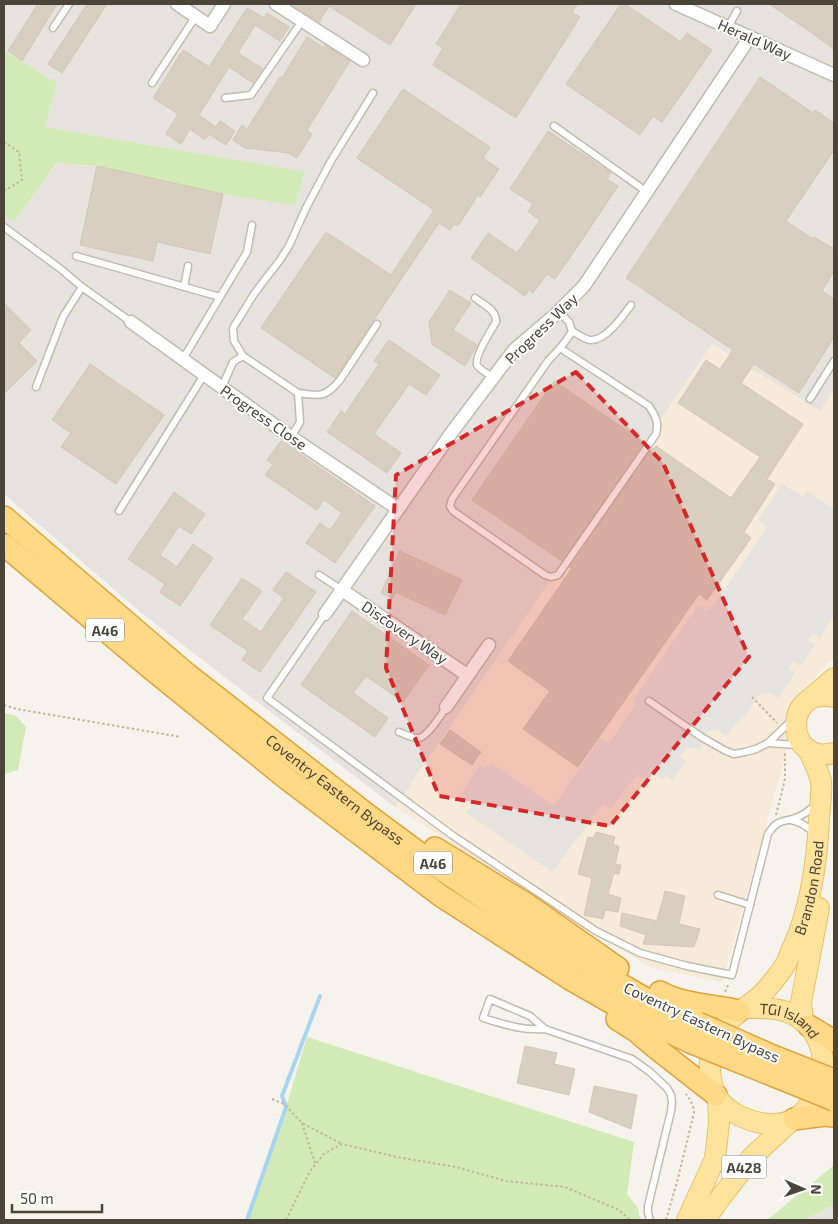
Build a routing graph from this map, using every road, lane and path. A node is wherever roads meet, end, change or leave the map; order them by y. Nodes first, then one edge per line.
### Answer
1 (69, 4) edge
2 (177, 4) edge
3 (224, 4) edge
4 (276, 4) edge
5 (676, 4) edge
6 (737, 11) dead end
7 (196, 16) junction
8 (302, 21) junction
9 (728, 27) junction
10 (53, 28) dead end
11 (750, 37) junction
12 (363, 60) dead end
13 (834, 75) edge
14 (152, 83) dead end
15 (373, 93) dead end
16 (225, 98) dead end
17 (554, 126) dead end
18 (4, 142) edge
19 (4, 189) edge
20 (647, 192) junction
21 (252, 225) dead end
22 (4, 227) edge
23 (76, 256) dead end
24 (188, 266) dead end
25 (82, 287) junction
26 (184, 287) junction
27 (220, 297) junction
28 (475, 298) dead end
29 (631, 305) dead end
30 (559, 312) junction
31 (131, 322) joint
32 (377, 324) dead end
33 (572, 331) junction
34 (560, 348) junction
35 (242, 356) junction
36 (183, 359) junction
37 (834, 362) edge
38 (204, 375) junction
39 (493, 378) junction
40 (36, 387) dead end
41 (222, 387) junction
42 (298, 393) junction
43 (810, 399) dead end
44 (290, 437) junction
45 (398, 509) junction
46 (119, 510) dead end
47 (4, 517) edge
48 (4, 545) edge
49 (319, 575) dead end
50 (342, 590) junction
51 (325, 614) joint
52 (489, 645) dead end
53 (187, 674) junction
54 (468, 675) junction
55 (834, 678) edge
56 (752, 697) dead end
57 (834, 697) edge
58 (810, 699) junction
59 (649, 701) dead end
60 (4, 705) edge
61 (446, 707) joint
62 (206, 714) junction
63 (797, 714) junction
64 (778, 725) dead end
65 (399, 732) dead end
66 (181, 737) dead end
67 (768, 743) junction
68 (806, 747) junction
69 (834, 753) edge
70 (827, 803) edge
71 (790, 819) junction
72 (818, 841) junction
73 (718, 896) dead end
74 (750, 905) junction
75 (742, 1010) junction
76 (806, 1024) junction
77 (545, 1029) junction
78 (694, 1032) junction
79 (834, 1041) edge
80 (834, 1080) edge
81 (717, 1097) junction
82 (272, 1100) dead end
83 (834, 1100) edge
84 (834, 1116) edge
85 (793, 1120) junction
86 (302, 1123) junction
87 (342, 1144) junction
88 (315, 1165) junction
89 (701, 1216) edge
90 (286, 1220) edge
91 (630, 1220) edge
92 (650, 1220) edge

1 - 10 lane
2 - 7 street
3 - 7 street
4 - 8 street
5 - 9 street, Herald Way
6 - 9 lane
7 - 14 lane
8 - 12 street
8 - 16 lane
9 - 11 street, Herald Way
11 - 13 street, Herald Way
11 - 20 street, Progress Way
15 - 35 lane
17 - 20 lane
18 - 19 path
20 - 30 street, Progress Way
21 - 27 lane
22 - 25 lane
23 - 26 lane
24 - 26 lane
25 - 31 lane
25 - 40 lane
26 - 27 lane
27 - 36 lane
28 - 39 lane
29 - 33 lane
30 - 33 lane
30 - 39 street, Progress Way
31 - 36 street, Progress Close
32 - 42 lane
33 - 34 lane
34 - 34 lane
35 - 41 lane
35 - 42 lane
36 - 38 street, Progress Close
37 - 43 lane
38 - 41 street, Progress Close
38 - 46 lane
39 - 45 street, Progress Way
41 - 44 street, Progress Close
42 - 44 lane
44 - 45 street, Progress Close
45 - 50 street, Progress Way
47 - 53 highway, Coventry Eastern Bypass / A46
48 - 62 highway, Coventry Eastern Bypass / A46
49 - 50 lane
50 - 51 street, Progress Way
50 - 54 street, Discovery Way
51 - 74 lane
52 - 54 street
53 - 75 highway
53 - 78 highway, Coventry Eastern Bypass / A46
54 - 61 street
55 - 58 main road
56 - 64 path
57 - 58 main road
58 - 63 main road
59 - 67 lane
60 - 66 path
61 - 65 lane
62 - 78 highway, Coventry Eastern Bypass / A46
62 - 81 highway
63 - 67 lane
63 - 68 main road, Brandon Road
67 - 68 lane
68 - 69 main road
68 - 70 main road, Brandon Road
70 - 71 lane
70 - 72 main road, Brandon Road
70 - 76 main road, Brandon Road
71 - 72 lane
71 - 74 lane
72 - 75 main road, Brandon Road
73 - 74 lane
75 - 76 main road, TGI Island
75 - 81 main road, TGI Island
76 - 79 highway
76 - 85 main road, TGI Island
77 - 77 lane
77 - 92 lane
78 - 80 highway, Coventry Eastern Bypass / A46, bridge
78 - 83 highway, Coventry Eastern Bypass / A46, bridge
81 - 85 main road
81 - 89 main road, A428
82 - 86 path
84 - 85 highway
85 - 89 main road, A428
86 - 87 path
86 - 88 path
87 - 88 path
87 - 91 path
88 - 90 path

